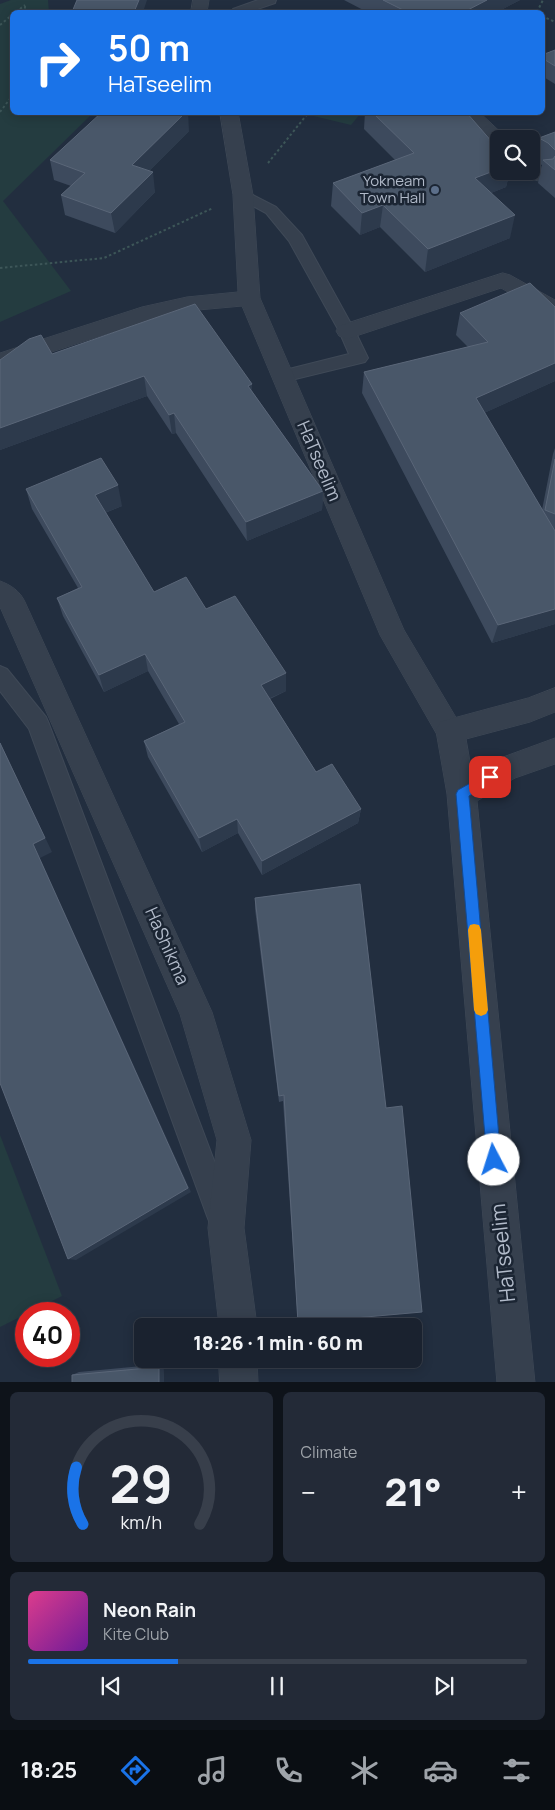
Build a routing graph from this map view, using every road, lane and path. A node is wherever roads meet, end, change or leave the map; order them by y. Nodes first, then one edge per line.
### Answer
1 (270, 0) edge
2 (19, 10) edge
3 (25, 10) edge
4 (243, 10) edge
5 (10, 17) edge
6 (0, 25) edge
7 (10, 99) edge
8 (0, 112) edge
9 (230, 115) edge
10 (307, 115) edge
11 (471, 115) edge
12 (490, 132) edge
13 (243, 195) junction
14 (0, 268) edge
15 (249, 298) junction
16 (555, 310) edge
17 (347, 331) junction
18 (0, 361) edge
19 (283, 376) junction
20 (0, 592) edge
21 (0, 675) edge
22 (555, 700) edge
23 (450, 731) junction
24 (555, 752) edge
25 (462, 794) junction
26 (226, 1228) junction
27 (237, 1318) edge
28 (238, 1368) edge
29 (239, 1382) edge
30 (516, 1382) edge

1 - 4 lane
2 - 3 path
5 - 6 path
7 - 8 path
9 - 13 street, HaTseelim
10 - 13 path
11 - 12 street
13 - 14 path
13 - 15 street, HaTseelim
13 - 17 lane
15 - 18 street
15 - 19 street, HaTseelim
16 - 17 street
17 - 19 lane
19 - 23 street, HaTseelim
20 - 26 street, HaShikma
21 - 26 lane
22 - 23 street
23 - 25 street, HaTseelim
24 - 25 street
25 - 30 street, HaTseelim
26 - 27 street, HaShikma
28 - 29 street

